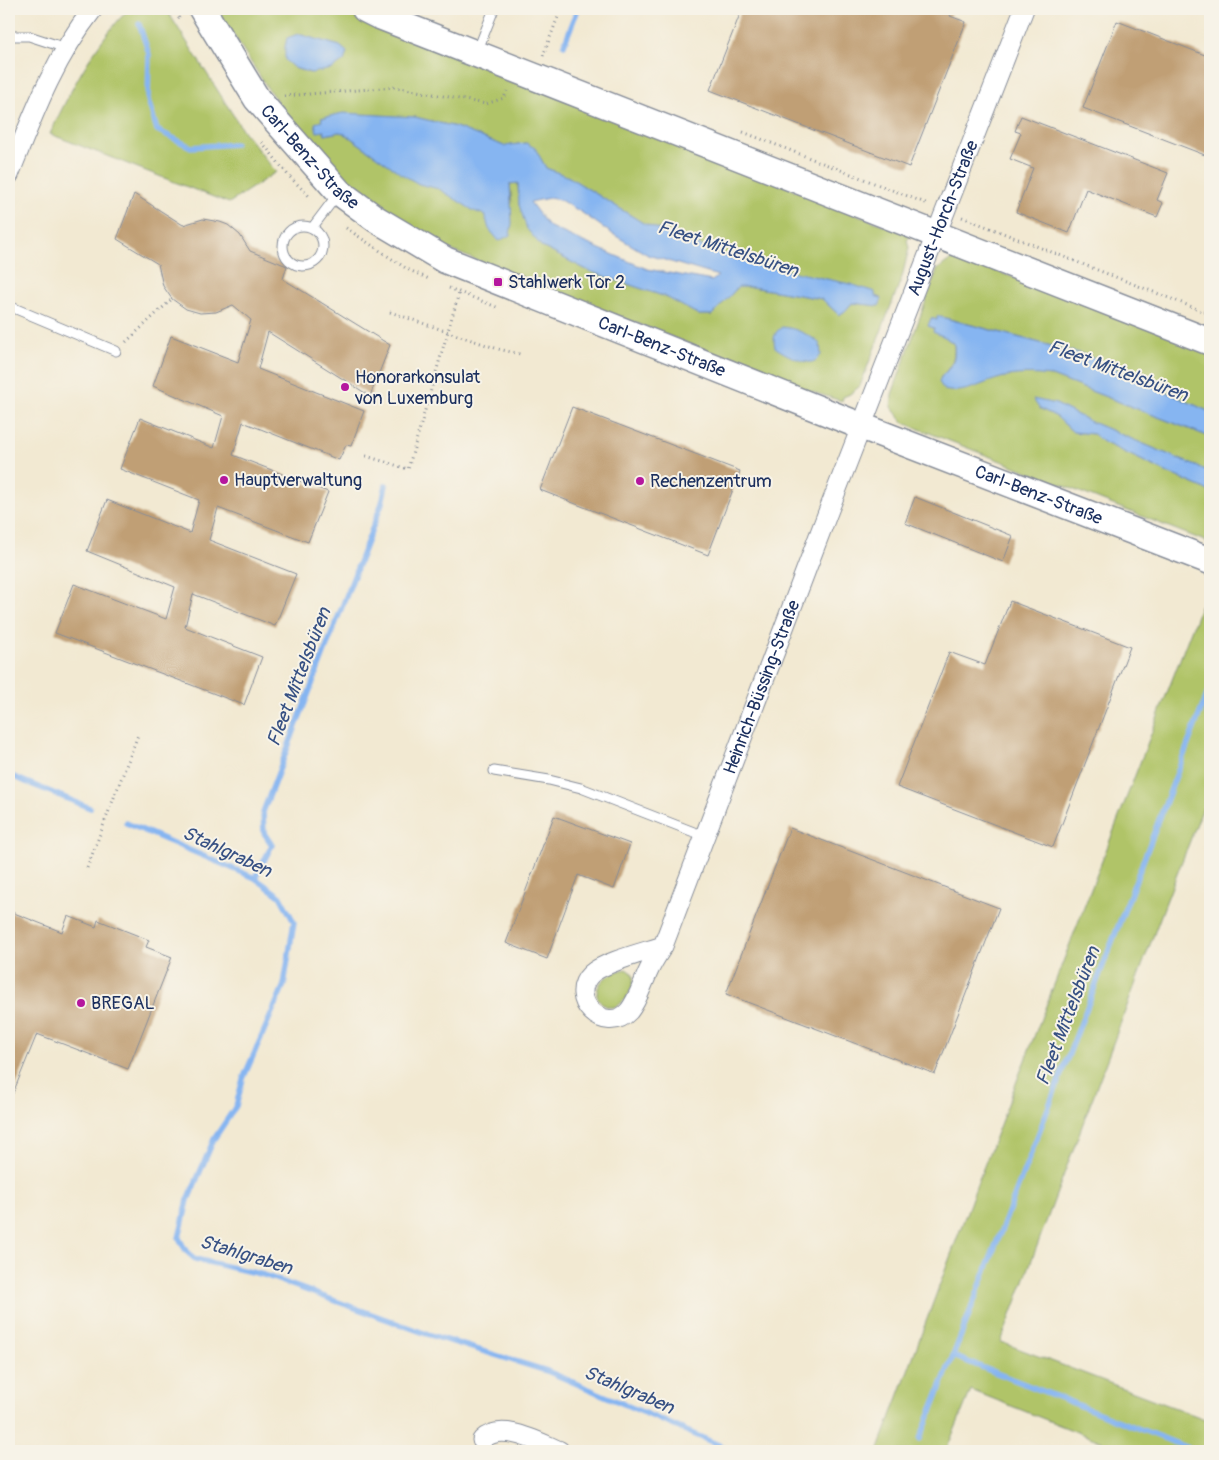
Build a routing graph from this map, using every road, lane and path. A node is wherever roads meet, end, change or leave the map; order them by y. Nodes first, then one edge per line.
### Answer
1 (93, 9) edge
2 (103, 9) edge
3 (202, 9) edge
4 (365, 9) edge
5 (494, 9) edge
6 (561, 9) edge
7 (1024, 9) edge
8 (9, 36) edge
9 (66, 48) junction
10 (535, 51) dead end
11 (476, 54) junction
12 (532, 68) junction
13 (257, 99) junction
14 (736, 129) dead end
15 (9, 175) edge
16 (339, 192) junction
17 (942, 223) junction
18 (312, 228) junction
19 (459, 293) dead end
20 (172, 299) dead end
21 (9, 306) edge
22 (390, 312) dead end
23 (1210, 314) edge
24 (448, 332) junction
25 (1210, 342) edge
26 (116, 351) joint
27 (520, 354) dead end
28 (861, 426) junction
29 (366, 456) dead end
30 (1210, 561) edge
31 (138, 735) dead end
32 (494, 771) dead end
33 (704, 836) junction
34 (87, 868) dead end
35 (663, 946) dead end
36 (482, 1440) dead end
37 (560, 1451) edge

1 - 9 street
2 - 9 street
3 - 13 street, Carl-Benz-Straße
4 - 11 street
5 - 11 lane
6 - 12 path
7 - 17 street, August-Horch-Straße
8 - 9 lane
9 - 15 street
10 - 12 path
11 - 12 street
12 - 13 path
12 - 17 street
13 - 16 street, Carl-Benz-Straße
14 - 17 path
16 - 18 lane
16 - 28 street, Carl-Benz-Straße
17 - 23 path
17 - 25 street
17 - 28 street, August-Horch-Straße
18 - 18 lane
19 - 24 path
20 - 26 path
21 - 26 lane
22 - 24 path
24 - 27 path
24 - 29 path
28 - 30 street, Carl-Benz-Straße
28 - 33 street, Heinrich-Büssing-Straße
31 - 34 path
32 - 33 lane
33 - 35 street, Heinrich-Büssing-Straße
36 - 37 street

